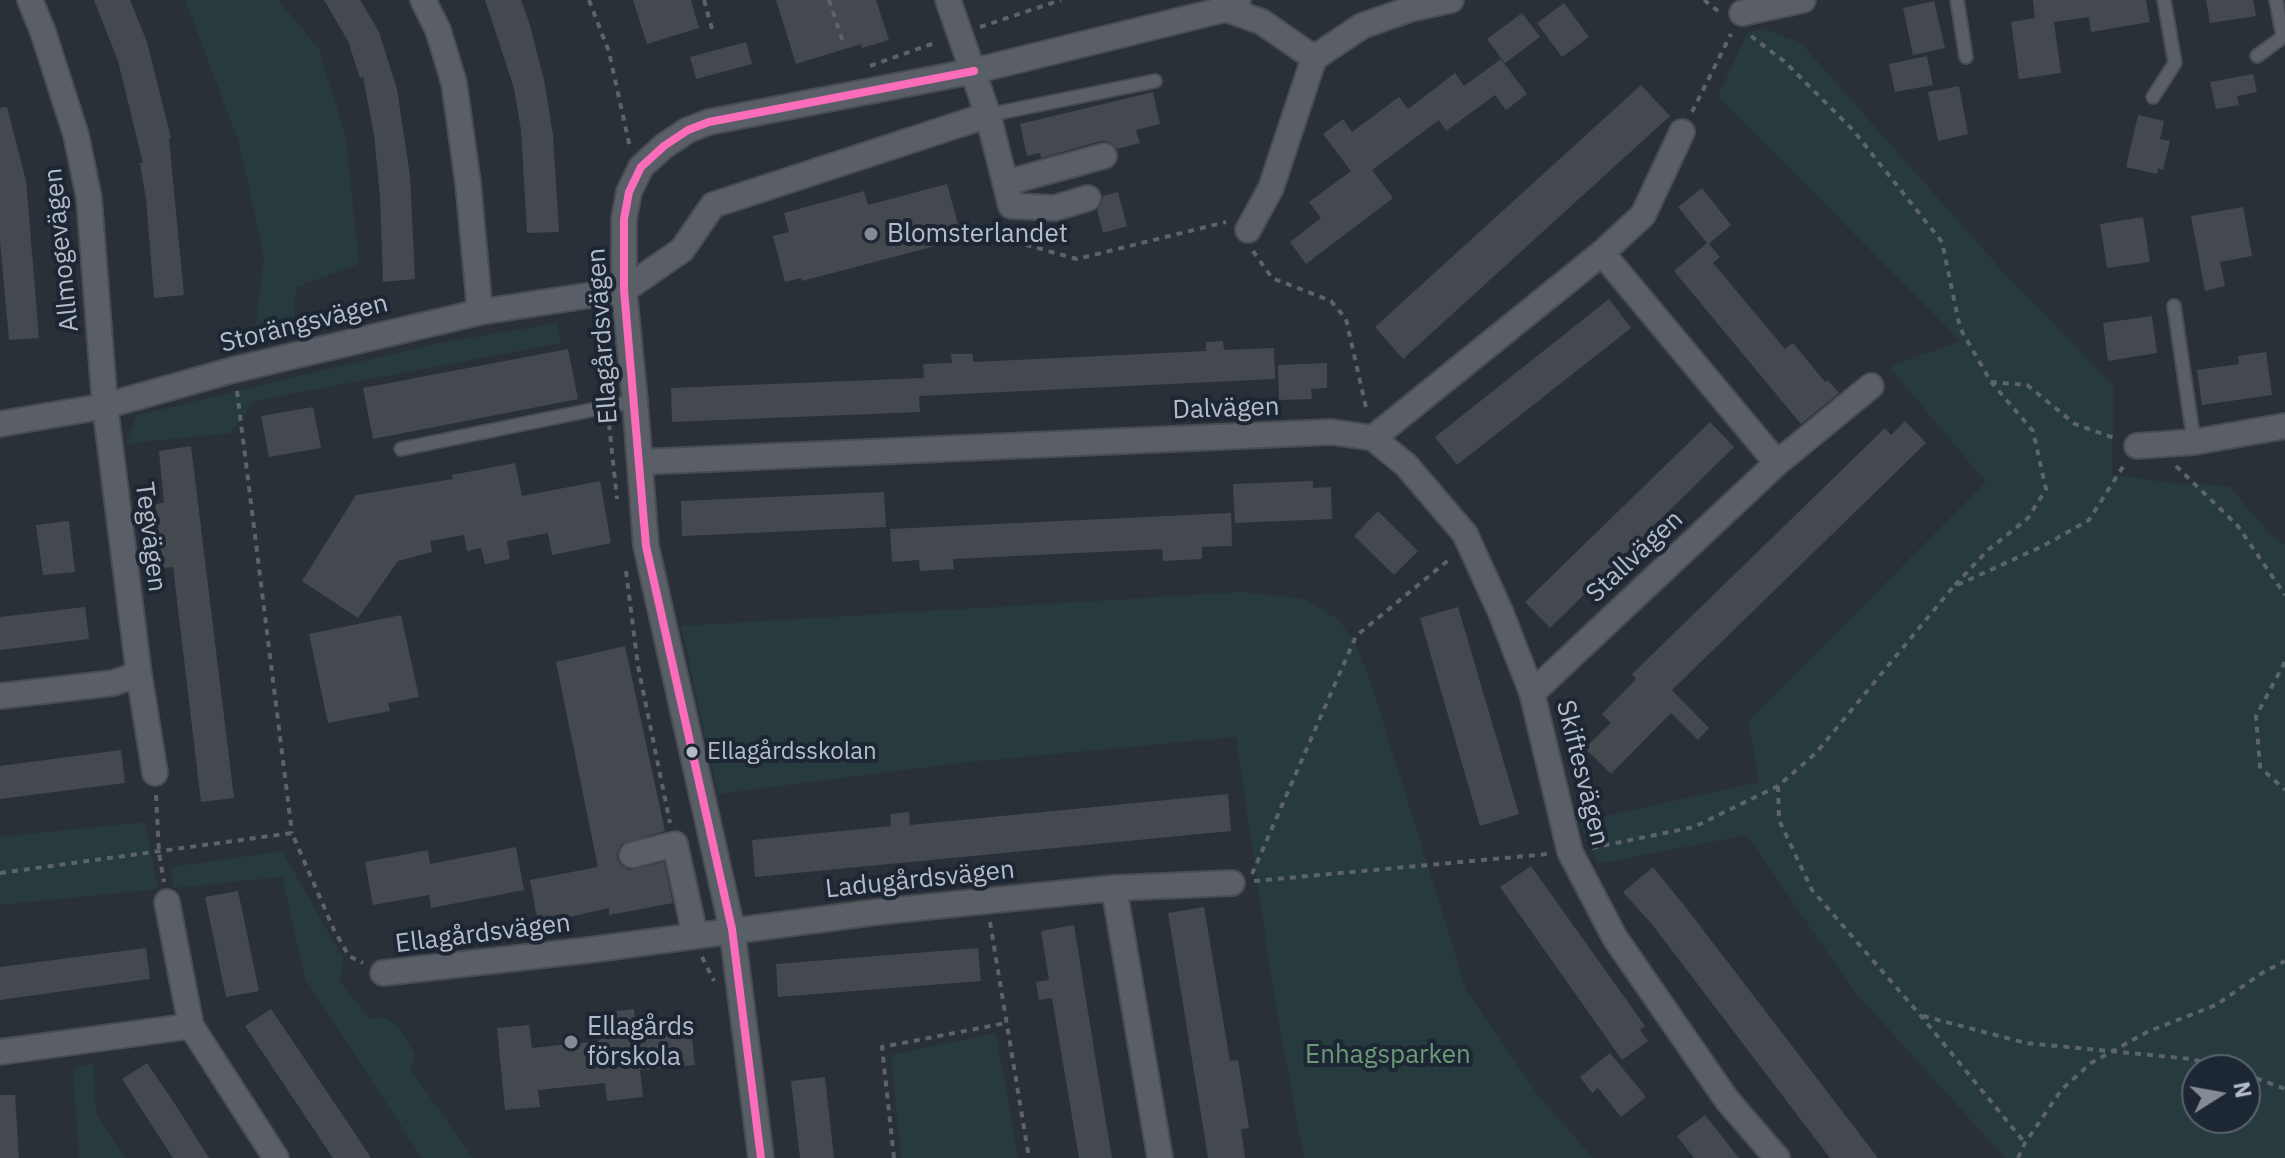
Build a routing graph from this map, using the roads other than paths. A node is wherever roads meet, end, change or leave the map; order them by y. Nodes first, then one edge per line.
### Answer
1 (30, 0) edge
2 (423, 0) edge
3 (948, 0) edge
4 (1451, 0) edge
5 (1803, 0) edge
6 (1957, 0) edge
7 (2164, 0) edge
8 (2276, 0) edge
9 (1232, 5) edge
10 (1739, 19) road end
11 (2284, 39) edge
12 (2257, 56) dead end
13 (1966, 57) dead end
14 (1314, 58) junction
15 (974, 71) junction
16 (1155, 81) dead end
17 (2153, 97) dead end
18 (988, 115) junction
19 (1682, 132) road end
20 (1104, 156) dead end
21 (1008, 194) junction
22 (1088, 198) dead end
23 (1248, 230) road end
24 (1602, 253) junction
25 (624, 290) junction
26 (2174, 306) dead end
27 (480, 312) junction
28 (1871, 386) dead end
29 (635, 401) junction
30 (105, 406) junction
31 (0, 424) edge
32 (2285, 426) edge
33 (1373, 438) junction
34 (2194, 442) junction
35 (2146, 445) road end
36 (401, 449) dead end
37 (640, 462) junction
38 (1777, 463) junction
39 (139, 674) junction
40 (1532, 693) junction
41 (0, 696) edge
42 (155, 773) road end
43 (632, 855) dead end
44 (1240, 882) road end
45 (1114, 888) junction
46 (167, 902) road end
47 (732, 929) junction
48 (695, 935) junction
49 (383, 973) road end
50 (191, 1026) junction
51 (0, 1052) edge
52 (276, 1158) edge
53 (761, 1158) edge
54 (1160, 1158) edge
55 (1777, 1158) edge

1 - 30 street, Allmogevägen
2 - 27 street
3 - 15 street
4 - 14 street
5 - 10 street
6 - 13 lane
7 - 17 lane
8 - 11 lane
9 - 14 street
9 - 15 street, Ellagårdsvägen
11 - 12 lane
14 - 23 street
15 - 18 street
15 - 25 street, Ellagårdsvägen
16 - 18 lane
18 - 21 street
18 - 25 street
19 - 24 street
20 - 21 street
21 - 22 street
24 - 33 street
24 - 38 street
25 - 27 street, Storängsvägen
25 - 29 street, Ellagårdsvägen
26 - 34 lane
27 - 30 street, Storängsvägen
28 - 38 street, Stallvägen
29 - 36 lane
29 - 37 street, Ellagårdsvägen
30 - 31 street, Storängsvägen
30 - 39 street, Tegvägen
32 - 34 street
33 - 37 street, Dalvägen
33 - 40 street, Skiftesvägen
34 - 35 street
37 - 47 street, Ellagårdsvägen
38 - 40 street, Stallvägen
39 - 41 street
39 - 42 street, Tegvägen
40 - 55 street, Skiftesvägen
43 - 48 street
44 - 45 street, Ladugårdsvägen
45 - 47 street, Ladugårdsvägen
45 - 54 street
46 - 50 street
47 - 48 street, Ellagårdsvägen
47 - 53 street, Ellagårdsvägen
48 - 49 street, Ellagårdsvägen
50 - 51 street
50 - 52 street

